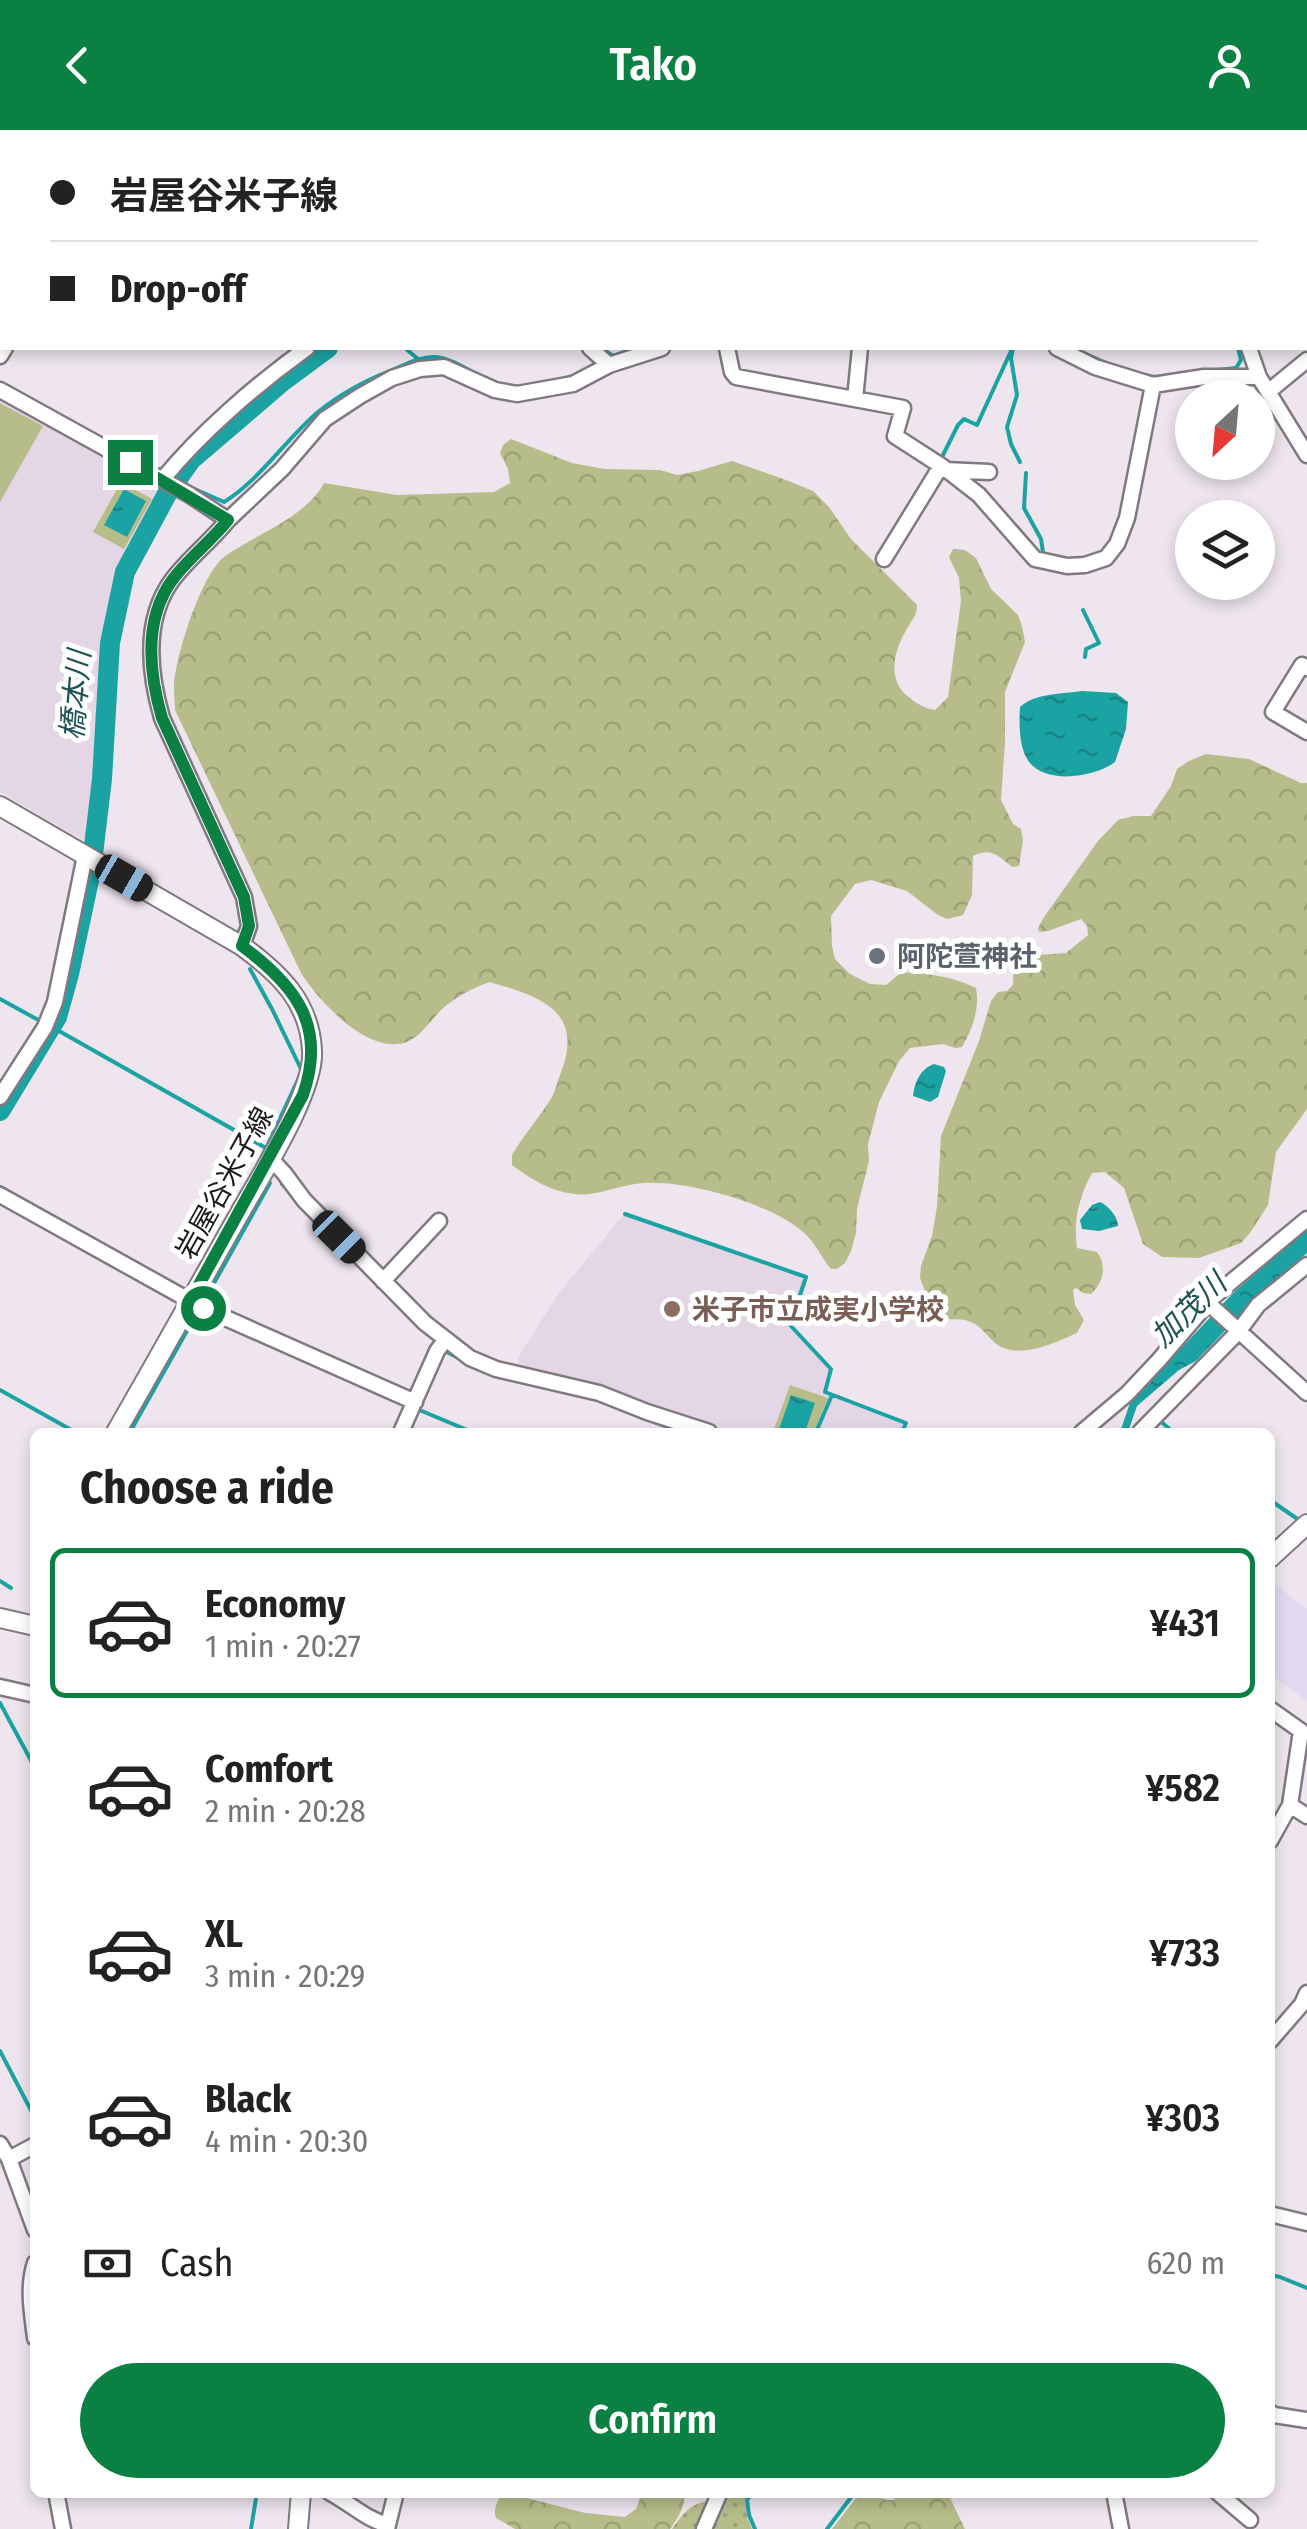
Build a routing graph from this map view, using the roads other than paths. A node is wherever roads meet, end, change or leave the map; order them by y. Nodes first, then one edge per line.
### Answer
1 (305, 350) edge
2 (592, 350) edge
3 (656, 350) edge
4 (727, 350) edge
5 (860, 350) edge
6 (1061, 350) edge
7 (1250, 350) edge
8 (1307, 360) edge
9 (609, 366) junction
10 (1259, 377) junction
11 (1261, 380) edge
12 (1153, 385) junction
13 (1275, 386) edge
14 (0, 390) edge
15 (856, 399) junction
16 (1275, 403) edge
17 (1307, 455) edge
18 (943, 468) junction
19 (989, 472) dead end
20 (169, 484) junction
21 (228, 520) junction
22 (884, 559) dead end
23 (1307, 668) edge
24 (1307, 732) edge
25 (0, 806) edge
26 (91, 859) junction
27 (242, 946) junction
28 (0, 1097) edge
29 (270, 1158) junction
30 (0, 1195) edge
31 (1307, 1219) edge
32 (439, 1221) dead end
33 (1307, 1264) edge
34 (382, 1281) junction
35 (190, 1301) junction
36 (1208, 1302) junction
37 (1237, 1330) junction
38 (444, 1340) junction
39 (1307, 1393) edge
40 (415, 1402) junction
41 (118, 1428) edge
42 (404, 1428) edge
43 (682, 1428) edge
44 (1087, 1428) edge
45 (1144, 1428) edge
46 (1307, 1524) edge
47 (1275, 1553) edge
48 (0, 1618) edge
49 (30, 1625) edge
50 (0, 1687) edge
51 (30, 1694) edge
52 (1275, 1712) edge
53 (1304, 1728) edge
54 (1290, 1805) junction
55 (1307, 1816) edge
56 (1275, 1832) edge
57 (1307, 1993) edge
58 (1275, 2034) edge
59 (0, 2144) edge
60 (30, 2148) edge
61 (9, 2159) junction
62 (1275, 2215) edge
63 (30, 2216) edge
64 (1307, 2222) edge
65 (1275, 2415) edge
66 (1307, 2420) edge
67 (57, 2498) edge
68 (301, 2498) edge
69 (338, 2498) edge
70 (395, 2498) edge
71 (717, 2498) edge
72 (1115, 2498) edge
73 (1224, 2498) edge
74 (1250, 2520) dead end
75 (388, 2527) edge
76 (63, 2529) edge
77 (298, 2529) edge
78 (704, 2529) edge
79 (1121, 2529) edge

1 - 20 street
2 - 9 street
3 - 9 street
4 - 15 street
5 - 15 street
6 - 12 street
7 - 10 street
8 - 13 street
9 - 21 street
10 - 11 street
10 - 12 street
12 - 18 street
14 - 20 street
15 - 18 street
16 - 17 street
18 - 19 street
18 - 22 street
20 - 21 street
21 - 27 street
23 - 24 street
25 - 26 main road, 岩屋谷米子線
26 - 27 main road, 岩屋谷米子線
26 - 28 street
27 - 29 main road, 岩屋谷米子線
29 - 34 street
29 - 35 main road, 岩屋谷米子線
30 - 35 street
31 - 36 street
32 - 34 street
33 - 37 street
34 - 38 street
35 - 40 street
35 - 41 main road, 岩屋谷米子線
36 - 37 street
36 - 44 street
37 - 39 street
37 - 45 street
38 - 40 street
38 - 43 street
40 - 42 street
46 - 47 main road
48 - 49 main road
50 - 51 street
52 - 53 street
53 - 54 street
54 - 55 street
54 - 56 street
57 - 58 street
59 - 61 street
60 - 61 street
61 - 63 street
62 - 64 street
65 - 66 street
67 - 76 street
68 - 77 main road
69 - 75 street
70 - 75 street
71 - 78 street
72 - 79 street
73 - 74 street

